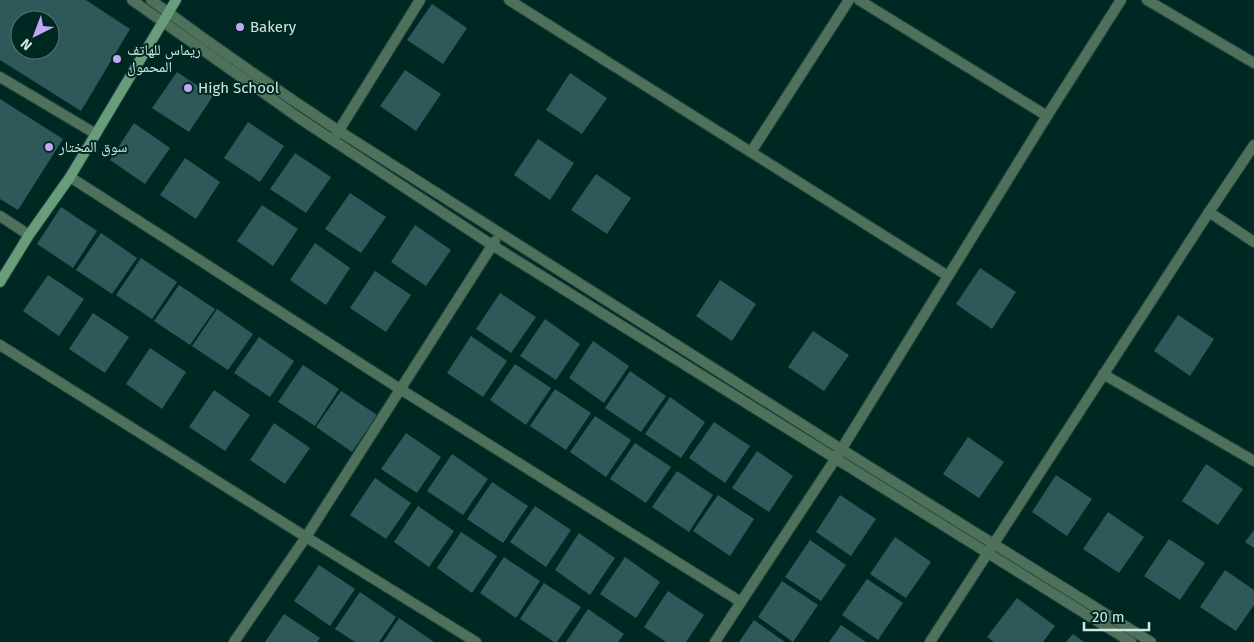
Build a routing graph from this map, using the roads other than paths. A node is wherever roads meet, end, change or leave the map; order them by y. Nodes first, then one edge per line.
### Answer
1 (132, 0) edge
2 (151, 0) edge
3 (176, 0) edge
4 (420, 0) edge
5 (509, 0) edge
6 (849, 0) edge
7 (859, 0) edge
8 (1121, 0) edge
9 (1147, 0) edge
10 (168, 12) junction
11 (162, 22) junction
12 (1254, 63) edge
13 (0, 77) edge
14 (1046, 116) junction
15 (339, 131) junction
16 (96, 134) junction
17 (333, 140) junction
18 (1254, 145) edge
19 (751, 152) junction
20 (70, 177) junction
21 (1209, 212) junction
22 (0, 216) edge
23 (500, 234) junction
24 (29, 235) junction
25 (1254, 242) edge
26 (492, 245) junction
27 (948, 276) junction
28 (0, 282) edge
29 (0, 345) edge
30 (1103, 374) junction
31 (400, 389) junction
32 (838, 454) junction
33 (1254, 461) edge
34 (306, 537) junction
35 (990, 548) junction
36 (740, 602) junction
37 (234, 642) edge
38 (476, 642) edge
39 (715, 642) edge
40 (930, 642) edge
41 (1131, 642) edge
42 (1151, 642) edge

1 - 11 street
2 - 10 street
3 - 10 street
4 - 15 street
5 - 19 street
6 - 19 street
7 - 14 street
8 - 14 street
9 - 12 street
10 - 11 street
10 - 15 street
11 - 16 street
11 - 17 street
13 - 16 street
14 - 27 street
15 - 17 street
15 - 23 street
16 - 20 street
17 - 26 street
18 - 21 street
19 - 27 street
20 - 24 street
20 - 31 street
21 - 25 street
21 - 30 street
22 - 24 street
23 - 26 street
23 - 32 street
24 - 28 street
26 - 31 street
26 - 32 street
27 - 32 street
29 - 34 street
30 - 33 street
30 - 35 street
31 - 34 street
31 - 36 street
32 - 35 street
32 - 36 street
34 - 37 street
34 - 38 street
35 - 40 street
35 - 41 street
35 - 42 street
36 - 39 street

